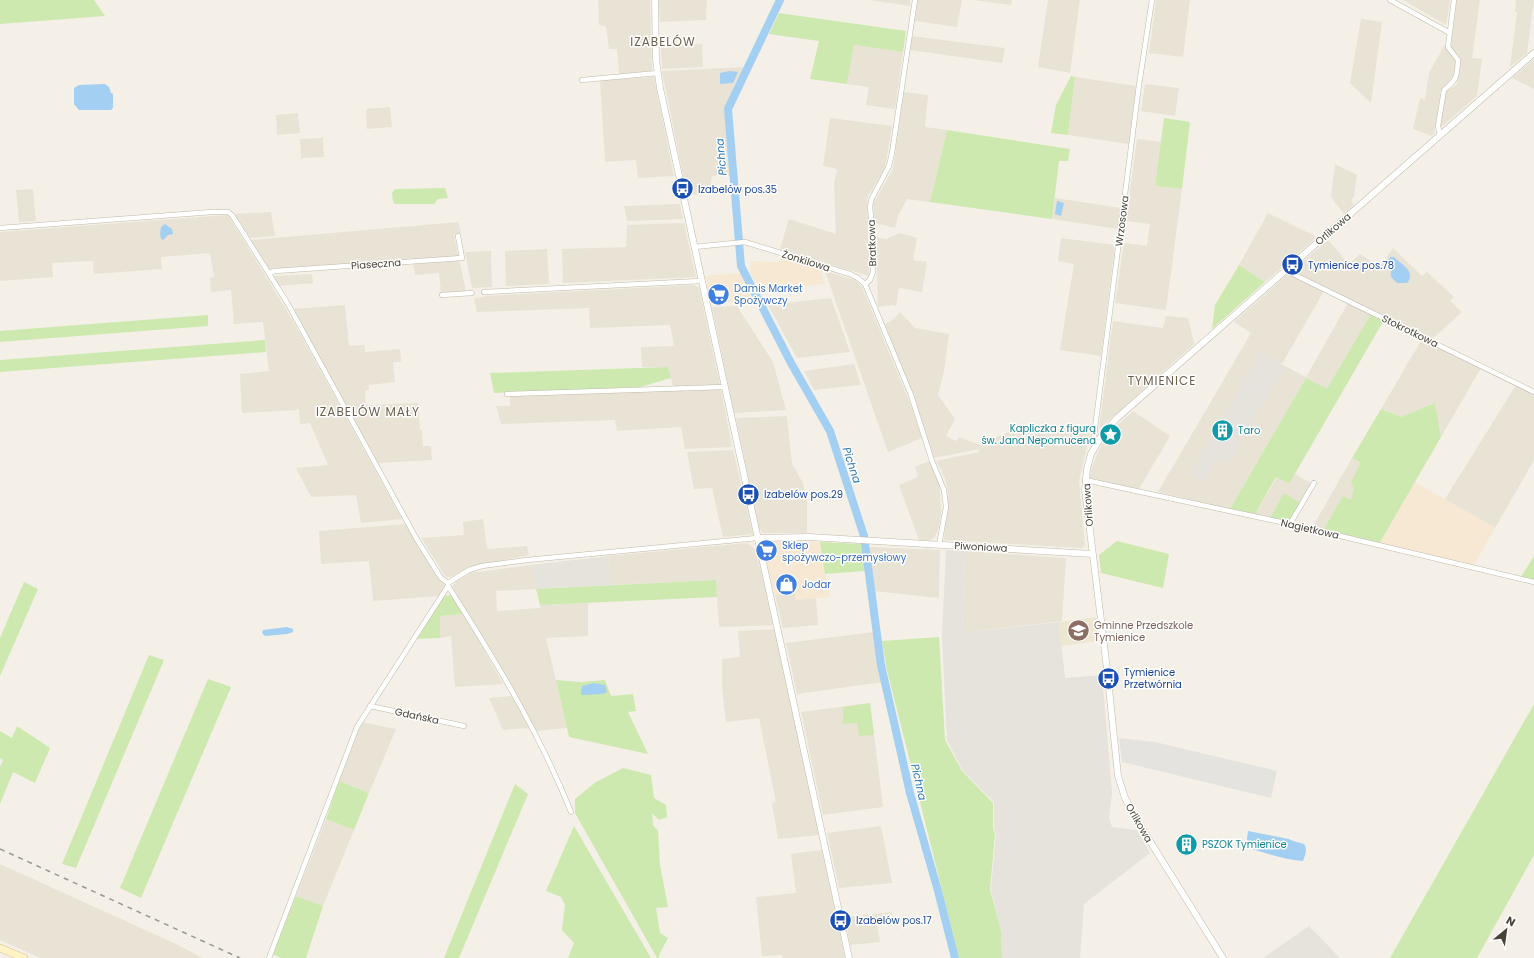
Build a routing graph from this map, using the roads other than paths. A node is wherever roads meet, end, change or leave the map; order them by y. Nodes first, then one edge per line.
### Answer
1 (655, 0) edge
2 (915, 0) edge
3 (1152, 0) edge
4 (1390, 0) edge
5 (1454, 0) edge
6 (1450, 33) junction
7 (1534, 53) edge
8 (658, 73) junction
9 (582, 80) dead end
10 (1440, 135) junction
11 (0, 228) edge
12 (458, 236) dead end
13 (694, 247) junction
14 (1288, 269) junction
15 (269, 274) junction
16 (701, 281) junction
17 (865, 284) junction
18 (484, 292) dead end
19 (472, 293) dead end
20 (442, 295) dead end
21 (724, 386) junction
22 (1534, 392) edge
23 (507, 394) dead end
24 (1097, 442) junction
25 (1086, 480) junction
26 (1314, 483) dead end
27 (1290, 524) junction
28 (757, 538) junction
29 (940, 545) junction
30 (1092, 554) junction
31 (1534, 582) edge
32 (448, 584) junction
33 (370, 706) junction
34 (464, 726) dead end
35 (571, 812) dead end
36 (0, 948) edge
37 (24, 958) edge
38 (269, 958) edge
39 (849, 958) edge
40 (1223, 958) edge

1 - 8 street
2 - 17 street, Bratkowa
3 - 24 street, Wrzosowa
4 - 6 street
5 - 6 street
6 - 10 street
7 - 10 street, Orlikowa
8 - 9 street
8 - 13 street
10 - 14 street, Orlikowa
11 - 15 street
12 - 15 street, Piaseczna
13 - 16 street
13 - 17 street, Żonkilowa
14 - 22 street, Stokrotkowa
14 - 24 street, Orlikowa
15 - 32 street
16 - 18 street
16 - 21 street
17 - 29 street
19 - 20 street
21 - 23 street
21 - 28 street
24 - 25 street, Orlikowa
25 - 27 street, Nagietkowa
25 - 30 street, Orlikowa
26 - 27 street
27 - 31 street, Nagietkowa
28 - 29 street, Piwoniowa
28 - 32 street
28 - 39 street
29 - 30 street, Piwoniowa
30 - 40 street, Orlikowa
32 - 33 street
32 - 35 street
33 - 34 street, Gdańska
33 - 38 street
36 - 37 main road

